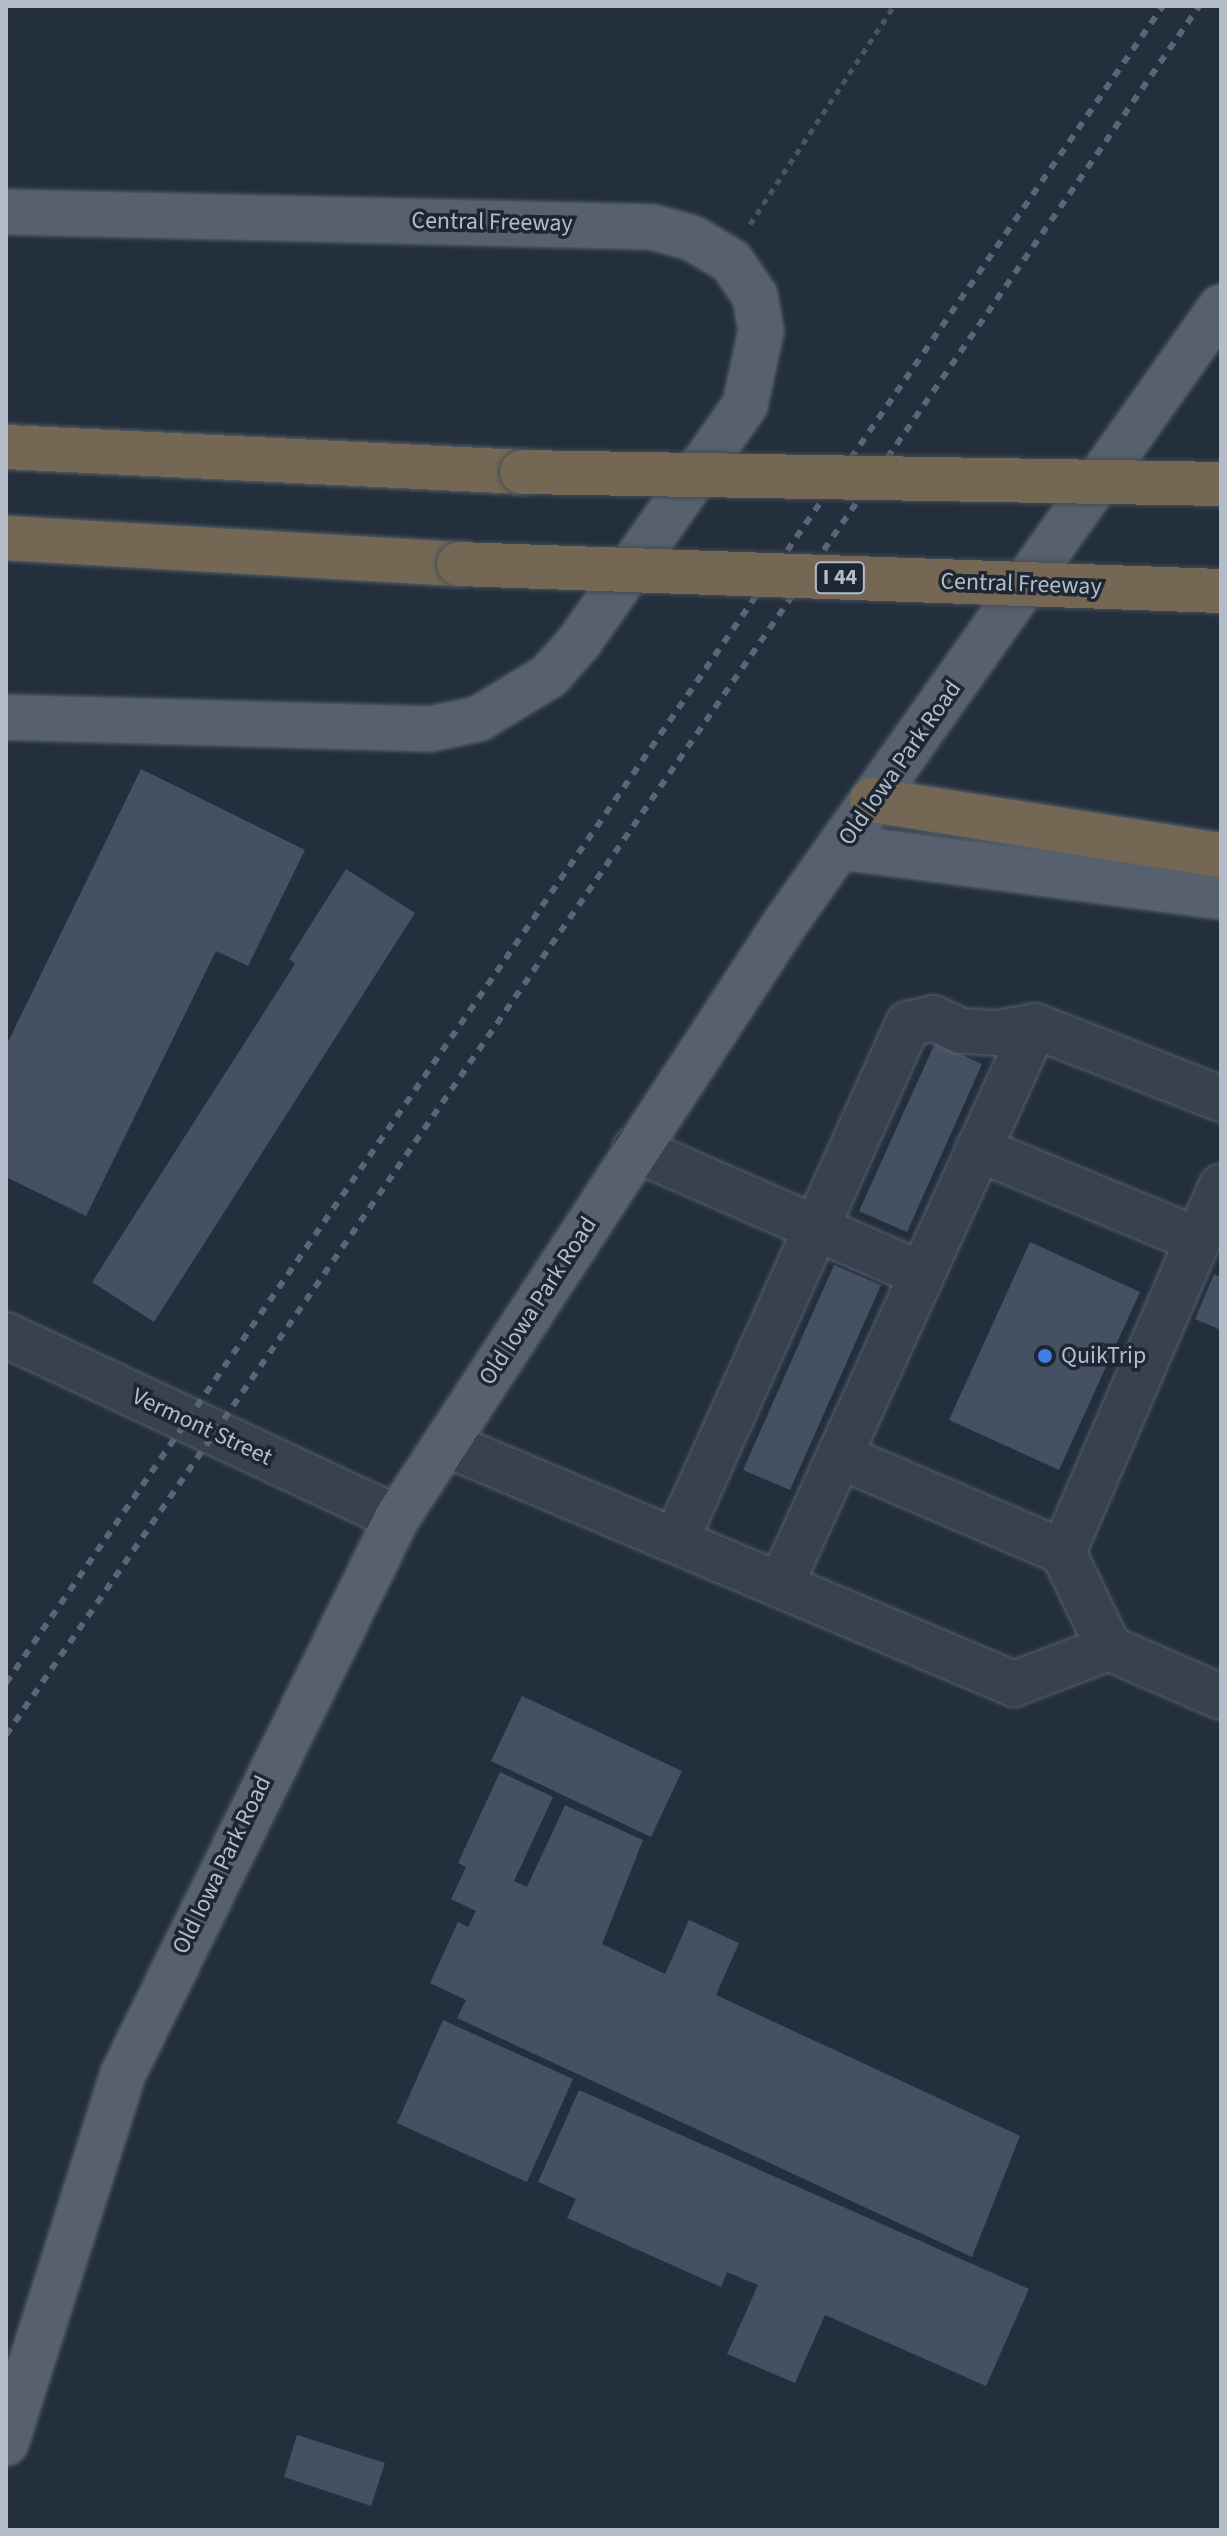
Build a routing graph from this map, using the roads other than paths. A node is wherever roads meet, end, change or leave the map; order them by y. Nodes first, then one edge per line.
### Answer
1 (6, 212) edge
2 (1221, 307) edge
3 (20, 445) edge
4 (1221, 484) edge
5 (6, 538) edge
6 (1221, 591) edge
7 (6, 717) edge
8 (872, 800) junction
9 (842, 847) junction
10 (1221, 855) edge
11 (1221, 897) edge
12 (1035, 1026) junction
13 (1221, 1099) edge
14 (635, 1149) junction
15 (978, 1149) junction
16 (1221, 1187) edge
17 (817, 1228) junction
18 (1198, 1240) junction
19 (921, 1274) junction
20 (6, 1335) edge
21 (446, 1444) junction
22 (839, 1456) junction
23 (397, 1518) junction
24 (677, 1538) junction
25 (1063, 1552) junction
26 (782, 1582) junction
27 (1109, 1648) junction
28 (1221, 1697) edge
29 (16, 2364) edge
30 (6, 2443) edge

1 - 7 main road, Central Freeway
2 - 8 main road, Old Iowa Park Road
3 - 4 highway, bridge
5 - 6 highway, Central Freeway / I 44, bridge
8 - 9 main road, Old Iowa Park Road
8 - 10 highway
9 - 11 main road
9 - 14 main road, Old Iowa Park Road
12 - 13 street
12 - 15 street
12 - 17 street
14 - 17 street
14 - 21 main road, Old Iowa Park Road
15 - 18 street
15 - 19 street
16 - 18 street
17 - 19 street
17 - 24 street
18 - 25 street
19 - 22 street
20 - 23 street, Vermont Street
21 - 23 main road, Old Iowa Park Road
21 - 24 street
22 - 25 street
22 - 26 street
23 - 29 main road, Old Iowa Park Road
24 - 26 street
25 - 27 street
26 - 27 street
27 - 28 street
29 - 30 main road, Old Iowa Park Road

